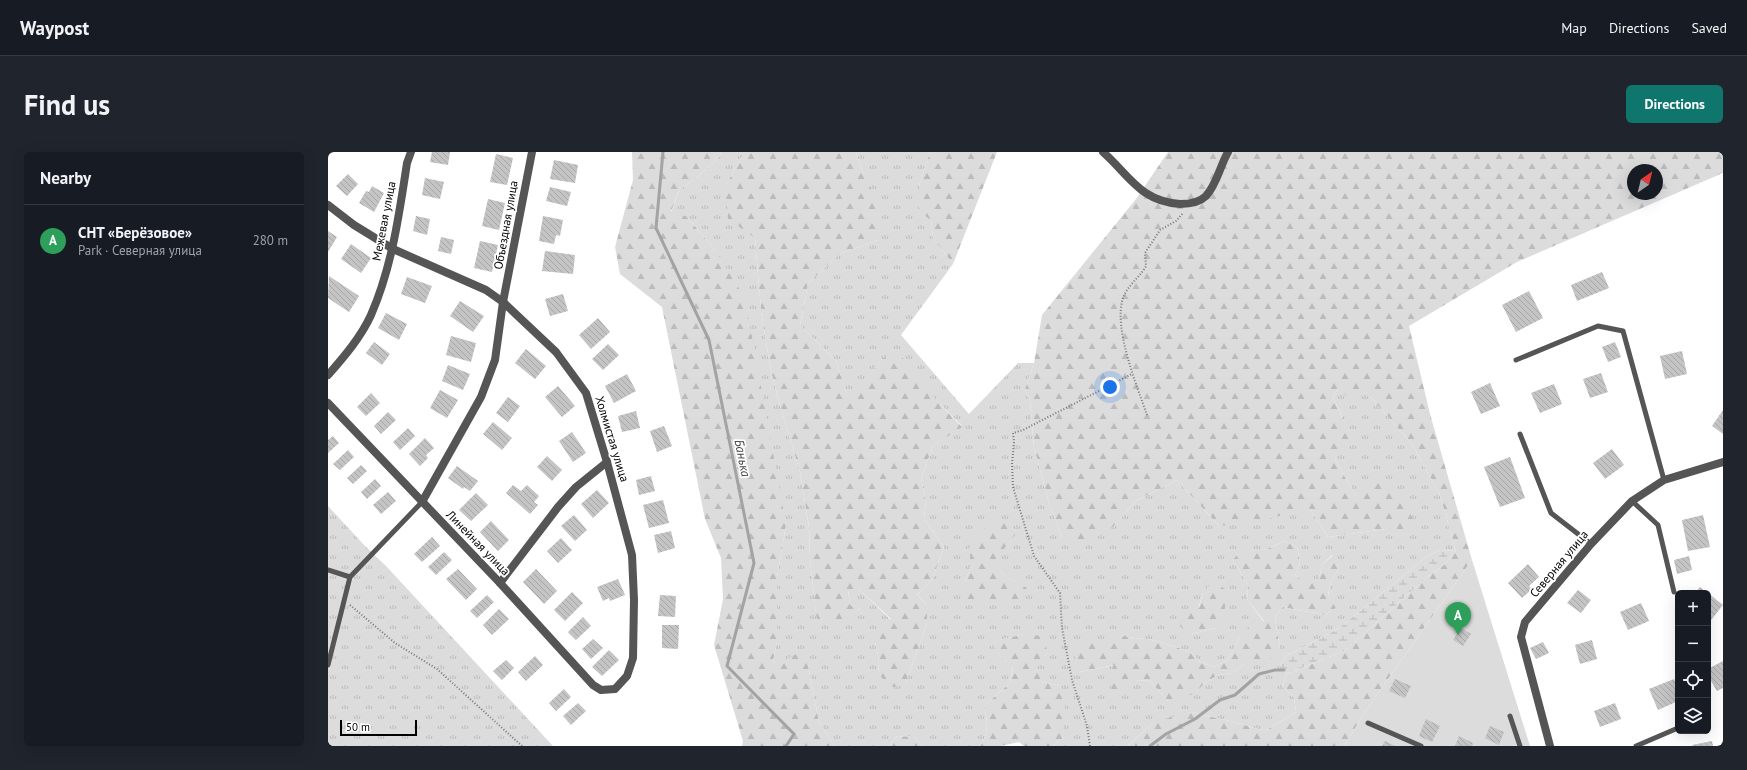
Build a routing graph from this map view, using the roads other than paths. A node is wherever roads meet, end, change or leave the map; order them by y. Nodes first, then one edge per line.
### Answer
1 (411, 152) edge
2 (532, 152) edge
3 (1103, 152) edge
4 (1228, 152) edge
5 (328, 205) edge
6 (393, 249) junction
7 (503, 302) junction
8 (1516, 360) dead end
9 (328, 375) edge
10 (328, 404) edge
11 (1520, 434) dead end
12 (607, 462) junction
13 (1723, 462) edge
14 (1664, 480) junction
15 (422, 502) junction
16 (1632, 502) junction
17 (1591, 544) junction
18 (328, 570) edge
19 (350, 577) junction
20 (500, 583) junction
21 (1674, 592) dead end
22 (328, 665) edge
23 (615, 689) joint
24 (1510, 716) dead end
25 (1368, 722) dead end
26 (1675, 729) edge
27 (1421, 746) edge
28 (1520, 746) edge
29 (1550, 746) edge
30 (1636, 746) edge

1 - 6 street, Межевая улица
2 - 7 street, Объездная улица
3 - 4 street
5 - 6 street, Холмистая улица
6 - 7 street, Холмистая улица
6 - 9 street, Межевая улица
7 - 12 street, Холмистая улица
7 - 15 street, Объездная улица
8 - 14 lane
10 - 15 street, Линейная улица
11 - 17 lane
12 - 20 street
12 - 23 street, Холмистая улица
13 - 14 street, Северная улица
14 - 16 street, Северная улица
15 - 19 lane
15 - 20 street, Линейная улица
16 - 17 street, Северная улица
16 - 21 lane
17 - 29 street, Северная улица
18 - 19 lane
19 - 22 lane
20 - 23 street, Линейная улица
24 - 28 lane
25 - 27 lane
26 - 30 lane

